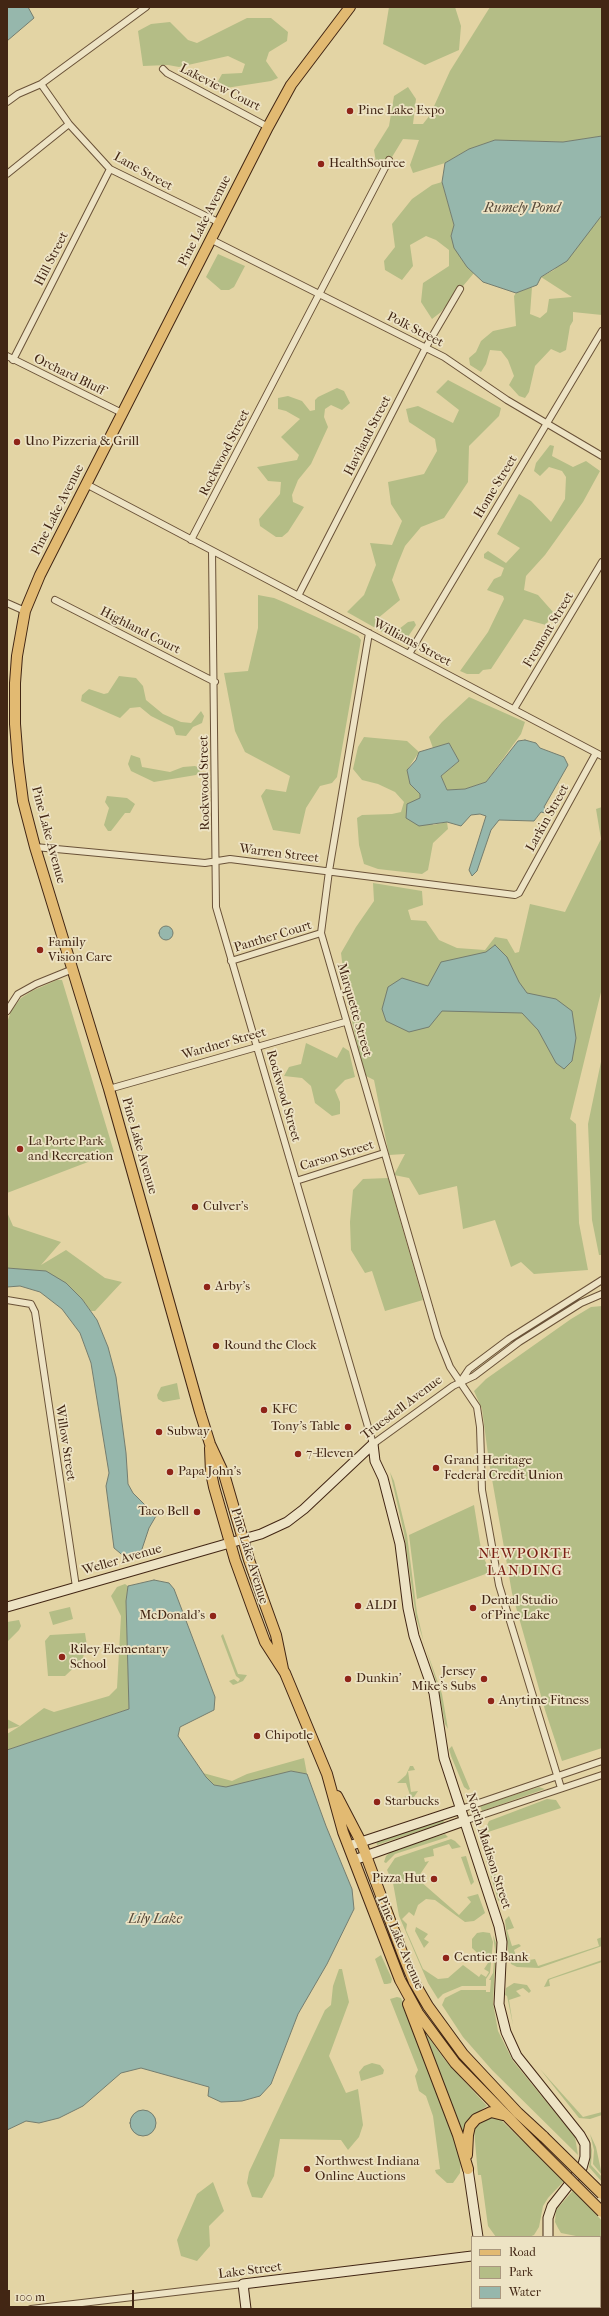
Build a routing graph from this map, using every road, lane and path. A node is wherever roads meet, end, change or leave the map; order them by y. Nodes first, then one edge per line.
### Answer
1 (146, 7) edge
2 (350, 7) edge
3 (163, 69) dead end
4 (41, 84) junction
5 (7, 102) edge
6 (69, 124) junction
7 (268, 127) junction
8 (389, 160) dead end
9 (110, 170) junction
10 (7, 174) edge
11 (218, 222) junction
12 (210, 239) junction
13 (460, 289) dead end
14 (319, 294) junction
15 (602, 331) edge
16 (426, 347) junction
17 (7, 356) edge
18 (14, 360) junction
19 (122, 413) junction
20 (546, 424) junction
21 (602, 456) edge
22 (86, 484) junction
23 (191, 540) junction
24 (212, 551) junction
25 (602, 562) edge
26 (298, 596) junction
27 (55, 600) dead end
28 (7, 603) edge
29 (25, 611) junction
30 (369, 633) junction
31 (409, 654) junction
32 (215, 682) junction
33 (514, 709) junction
34 (599, 754) edge
35 (35, 847) junction
36 (216, 860) junction
37 (329, 871) junction
38 (519, 893) joint
39 (321, 933) junction
40 (231, 961) junction
41 (73, 969) junction
42 (7, 1011) edge
43 (345, 1022) junction
44 (257, 1046) junction
45 (109, 1089) junction
46 (384, 1153) junction
47 (296, 1181) junction
48 (602, 1280) edge
49 (602, 1294) edge
50 (7, 1300) edge
51 (461, 1381) junction
52 (210, 1444) junction
53 (373, 1444) junction
54 (244, 1540) junction
55 (230, 1544) junction
56 (76, 1587) junction
57 (7, 1607) edge
58 (282, 1669) junction
59 (602, 1761) edge
60 (602, 1775) edge
61 (557, 1776) junction
62 (328, 1780) junction
63 (560, 1788) junction
64 (460, 1809) junction
65 (464, 1821) junction
66 (361, 1842) junction
67 (349, 1846) junction
68 (366, 1856) junction
69 (354, 1860) junction
70 (400, 1980) junction
71 (504, 2116) junction
72 (468, 2169) junction
73 (602, 2194) edge
74 (602, 2212) edge
75 (478, 2236) edge
76 (548, 2236) edge
77 (471, 2256) edge
78 (243, 2284) junction
79 (31, 2309) edge
80 (246, 2309) edge

1 - 4 street
2 - 7 main road, Pine Lake Avenue
3 - 7 street, Lakeview Court
4 - 5 street
4 - 6 street, Lane Street
6 - 9 street, Lane Street
6 - 10 street
7 - 11 main road, Pine Lake Avenue
8 - 14 street, Rockwood Street
9 - 11 street, Lane Street
9 - 18 street, Hill Street
11 - 12 main road, Pine Lake Avenue
12 - 14 street, Polk Street
12 - 19 main road, Pine Lake Avenue
13 - 16 street, Haviland Street
14 - 16 street, Polk Street
14 - 23 street, Rockwood Street
15 - 20 street, Home Street
16 - 20 street, Polk Street
16 - 26 street, Haviland Street
17 - 18 street, Orchard Bluff
18 - 19 street, Orchard Bluff
19 - 22 main road, Pine Lake Avenue
20 - 21 street, Polk Street
20 - 31 street, Home Street
22 - 23 street
22 - 29 main road, Pine Lake Avenue
23 - 24 street
24 - 26 street, Williams Street
24 - 32 street, Rockwood Street
25 - 33 street, Fremont Street
26 - 30 street, Williams Street
27 - 32 street, Highland Court
28 - 29 street
29 - 35 main road, Pine Lake Avenue
30 - 31 street, Williams Street
30 - 37 street, Marquette Street
31 - 33 street, Williams Street
32 - 36 street, Rockwood Street
33 - 34 street, Williams Street
34 - 38 street, Larkin Street
35 - 36 street, Warren Street
35 - 41 main road, Pine Lake Avenue
36 - 37 street, Warren Street
36 - 40 street, Rockwood Street
37 - 38 street, Warren Street
37 - 39 street, Marquette Street
39 - 40 street, Panther Court
39 - 43 street, Marquette Street
40 - 44 street, Rockwood Street
41 - 42 street
41 - 45 main road, Pine Lake Avenue
43 - 44 street, Wardner Street
43 - 46 street, Marquette Street
44 - 45 street, Wardner Street
44 - 47 street, Rockwood Street
45 - 52 main road, Pine Lake Avenue
46 - 47 street, Carson Street
46 - 51 street, Marquette Street
47 - 53 street, Rockwood Street
48 - 51 street, Truesdell Avenue
49 - 51 street, Truesdell Avenue
50 - 56 street, Willow Street
51 - 53 street, Truesdell Avenue
51 - 61 street, Marquette Street
52 - 54 main road, Pine Lake Avenue
52 - 55 main road, Pine Lake Avenue
53 - 54 street, Truesdell Avenue
53 - 64 street, North Madison Street
54 - 55 street, Weller Avenue
54 - 58 main road, Pine Lake Avenue
55 - 56 street, Weller Avenue
55 - 58 main road, Pine Lake Avenue
56 - 57 street, Weller Avenue
58 - 62 main road, Pine Lake Avenue
59 - 61 street
60 - 63 street
61 - 63 street, Marquette Street
61 - 64 street
62 - 66 main road, Pine Lake Avenue
62 - 67 main road, Pine Lake Avenue
63 - 65 street
64 - 65 street, North Madison Street
64 - 66 street
65 - 68 street
65 - 76 street, North Madison Street
66 - 67 street
66 - 68 main road, Pine Lake Avenue
67 - 69 main road, Pine Lake Avenue
68 - 69 street
68 - 73 main road, Pine Lake Avenue, bridge
69 - 70 main road, Pine Lake Avenue
70 - 71 main road, Pine Lake Avenue
70 - 72 main road
71 - 72 main road
71 - 74 main road, Pine Lake Avenue, bridge
72 - 75 street
77 - 78 street, Lake Street
78 - 79 street, Lake Street
78 - 80 street

